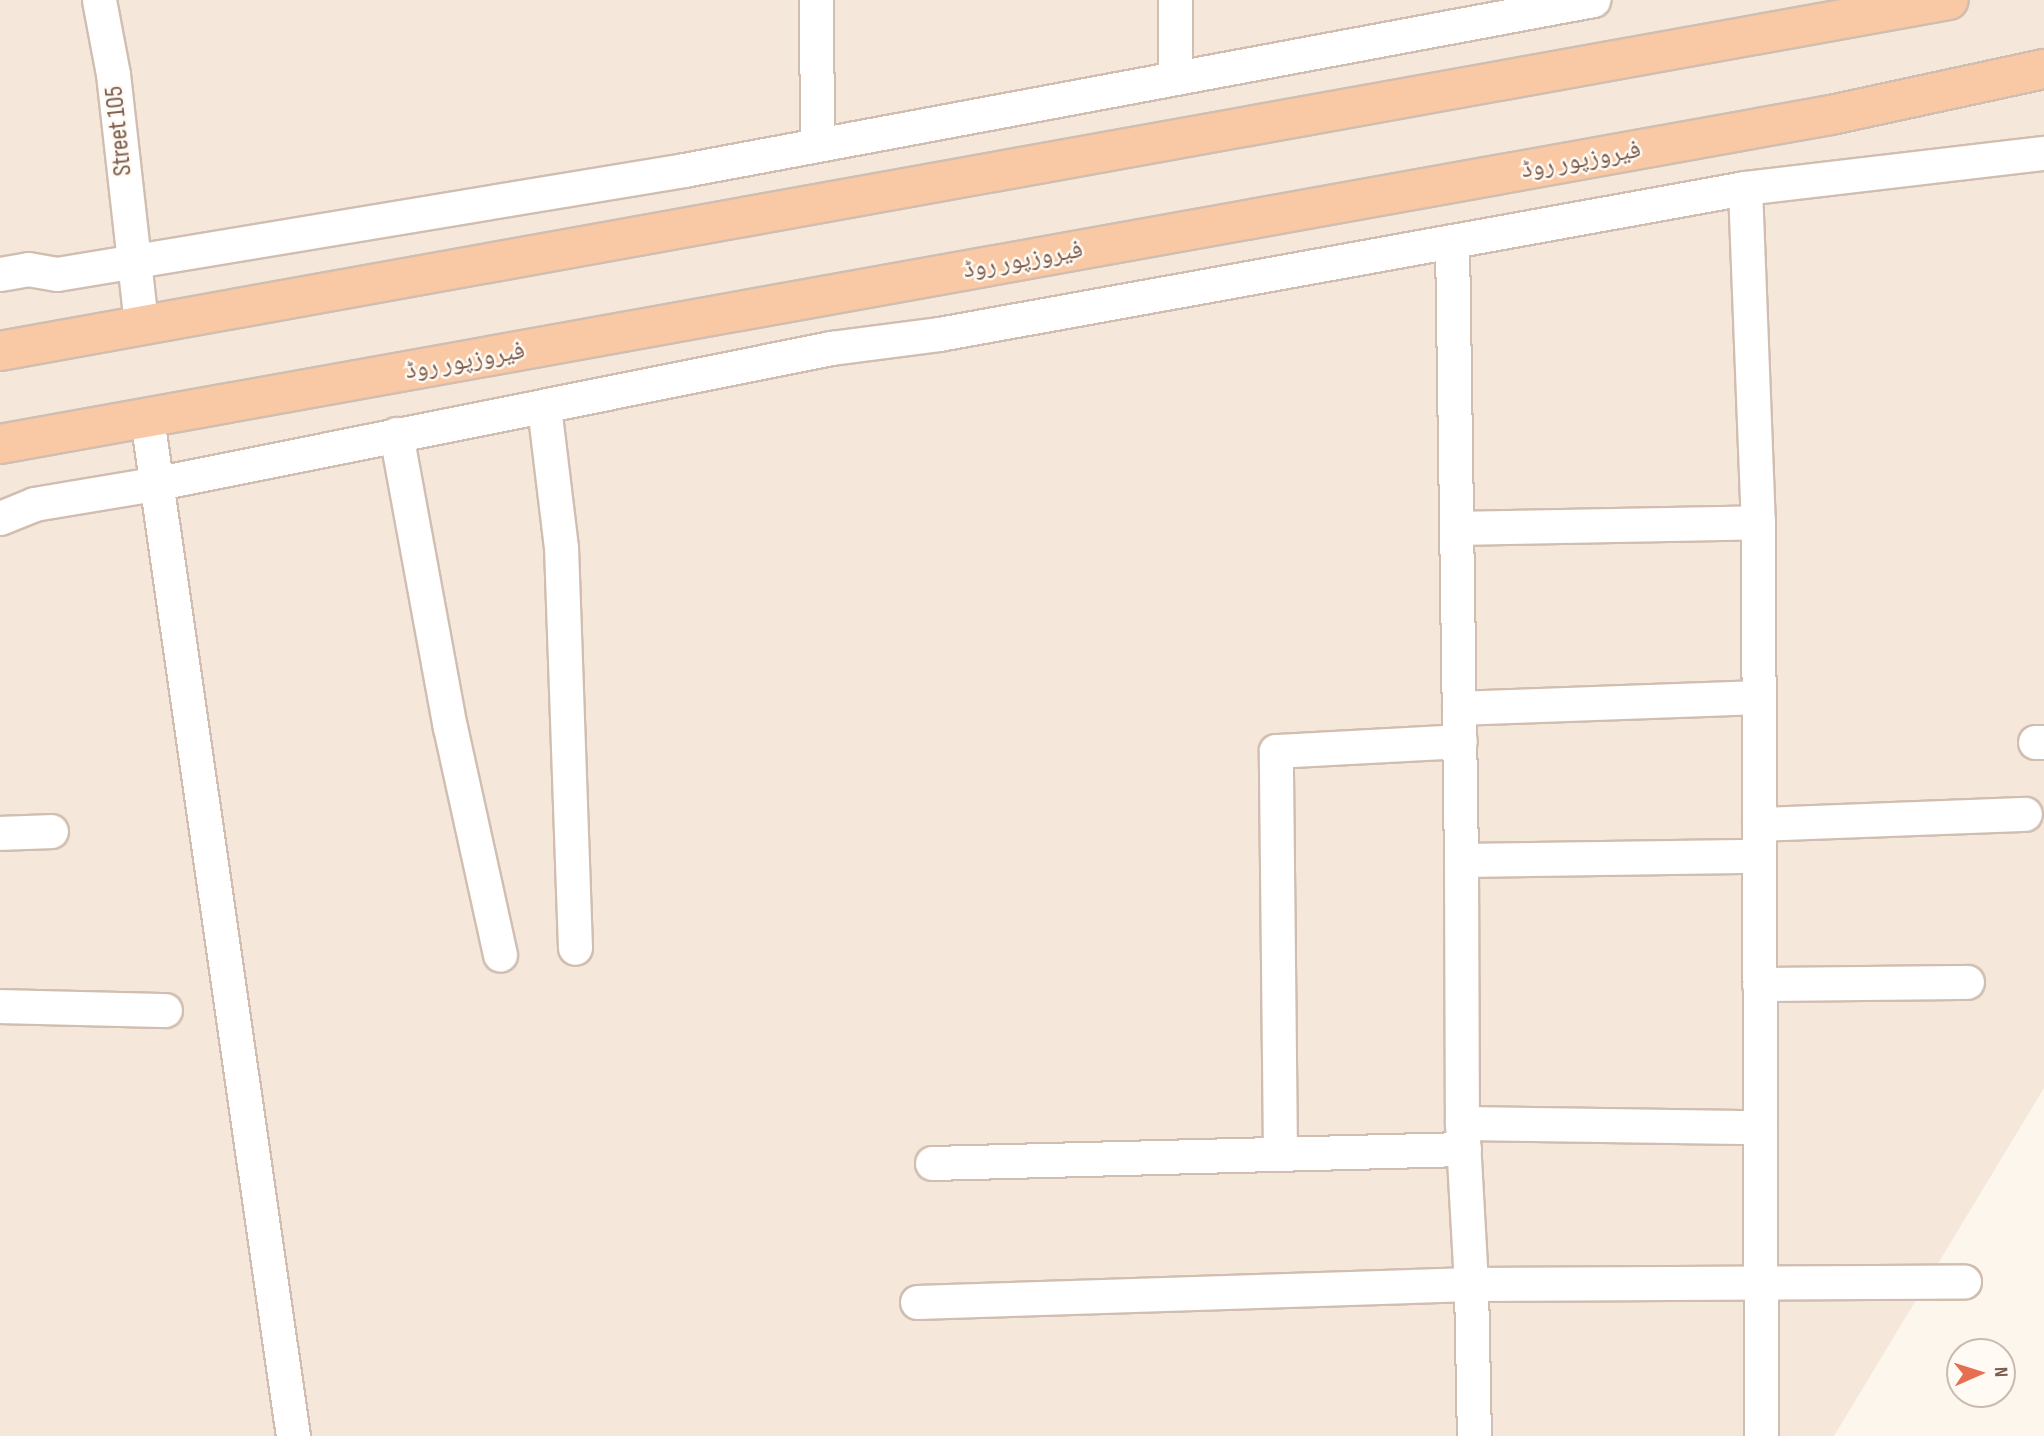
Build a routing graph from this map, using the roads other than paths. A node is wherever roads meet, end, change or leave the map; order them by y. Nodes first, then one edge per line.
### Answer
1 (99, 0) edge
2 (816, 0) edge
3 (1175, 0) edge
4 (1593, 0) edge
5 (1949, 0) edge
6 (2044, 69) edge
7 (1175, 78) junction
8 (2044, 94) edge
9 (1830, 115) junction
10 (817, 145) junction
11 (2044, 153) edge
12 (1745, 188) junction
13 (1452, 241) junction
14 (134, 262) junction
15 (0, 274) edge
16 (141, 325) junction
17 (0, 351) edge
18 (544, 407) junction
19 (147, 418) junction
20 (396, 434) junction
21 (0, 444) edge
22 (154, 484) junction
23 (0, 518) edge
24 (1758, 522) junction
25 (1457, 528) junction
26 (1758, 697) junction
27 (1459, 708) junction
28 (1460, 741) junction
29 (2025, 814) dead end
30 (51, 831) dead end
31 (0, 833) edge
32 (1759, 840) junction
33 (1461, 860) junction
34 (575, 948) dead end
35 (500, 956) dead end
36 (1967, 982) dead end
37 (1759, 984) junction
38 (0, 1006) edge
39 (165, 1010) dead end
40 (1760, 1127) junction
41 (1463, 1136) junction
42 (1280, 1154) junction
43 (932, 1163) dead end
44 (1964, 1281) dead end
45 (1471, 1284) junction
46 (1758, 1286) junction
47 (918, 1302) dead end
48 (293, 1436) edge
49 (1474, 1436) edge
50 (1761, 1436) edge

1 - 14 street, Street 105
2 - 10 street
3 - 7 street
4 - 7 street
5 - 16 highway
6 - 9 highway, فیروزپور روڈ
7 - 10 street
8 - 9 highway
9 - 19 highway, فیروزپور روڈ
10 - 14 street
11 - 12 street
12 - 13 street
12 - 24 street
13 - 18 street
13 - 25 street
14 - 15 street
14 - 16 street, Street 105
16 - 17 highway
18 - 20 street
18 - 34 street
19 - 21 highway, فیروزپور روڈ
19 - 22 street
20 - 22 street
20 - 35 street
22 - 23 street
22 - 48 street
24 - 25 street
24 - 26 street
25 - 27 street
26 - 27 street
26 - 32 street
27 - 28 street
28 - 33 street
28 - 42 street
29 - 32 street
30 - 31 street
32 - 33 street
32 - 37 street
33 - 41 street
36 - 37 street
37 - 40 street
38 - 39 street
40 - 41 street
40 - 46 street
41 - 42 street
41 - 45 street
42 - 43 street
44 - 46 street
45 - 46 street
45 - 47 street
45 - 49 street
46 - 50 street

